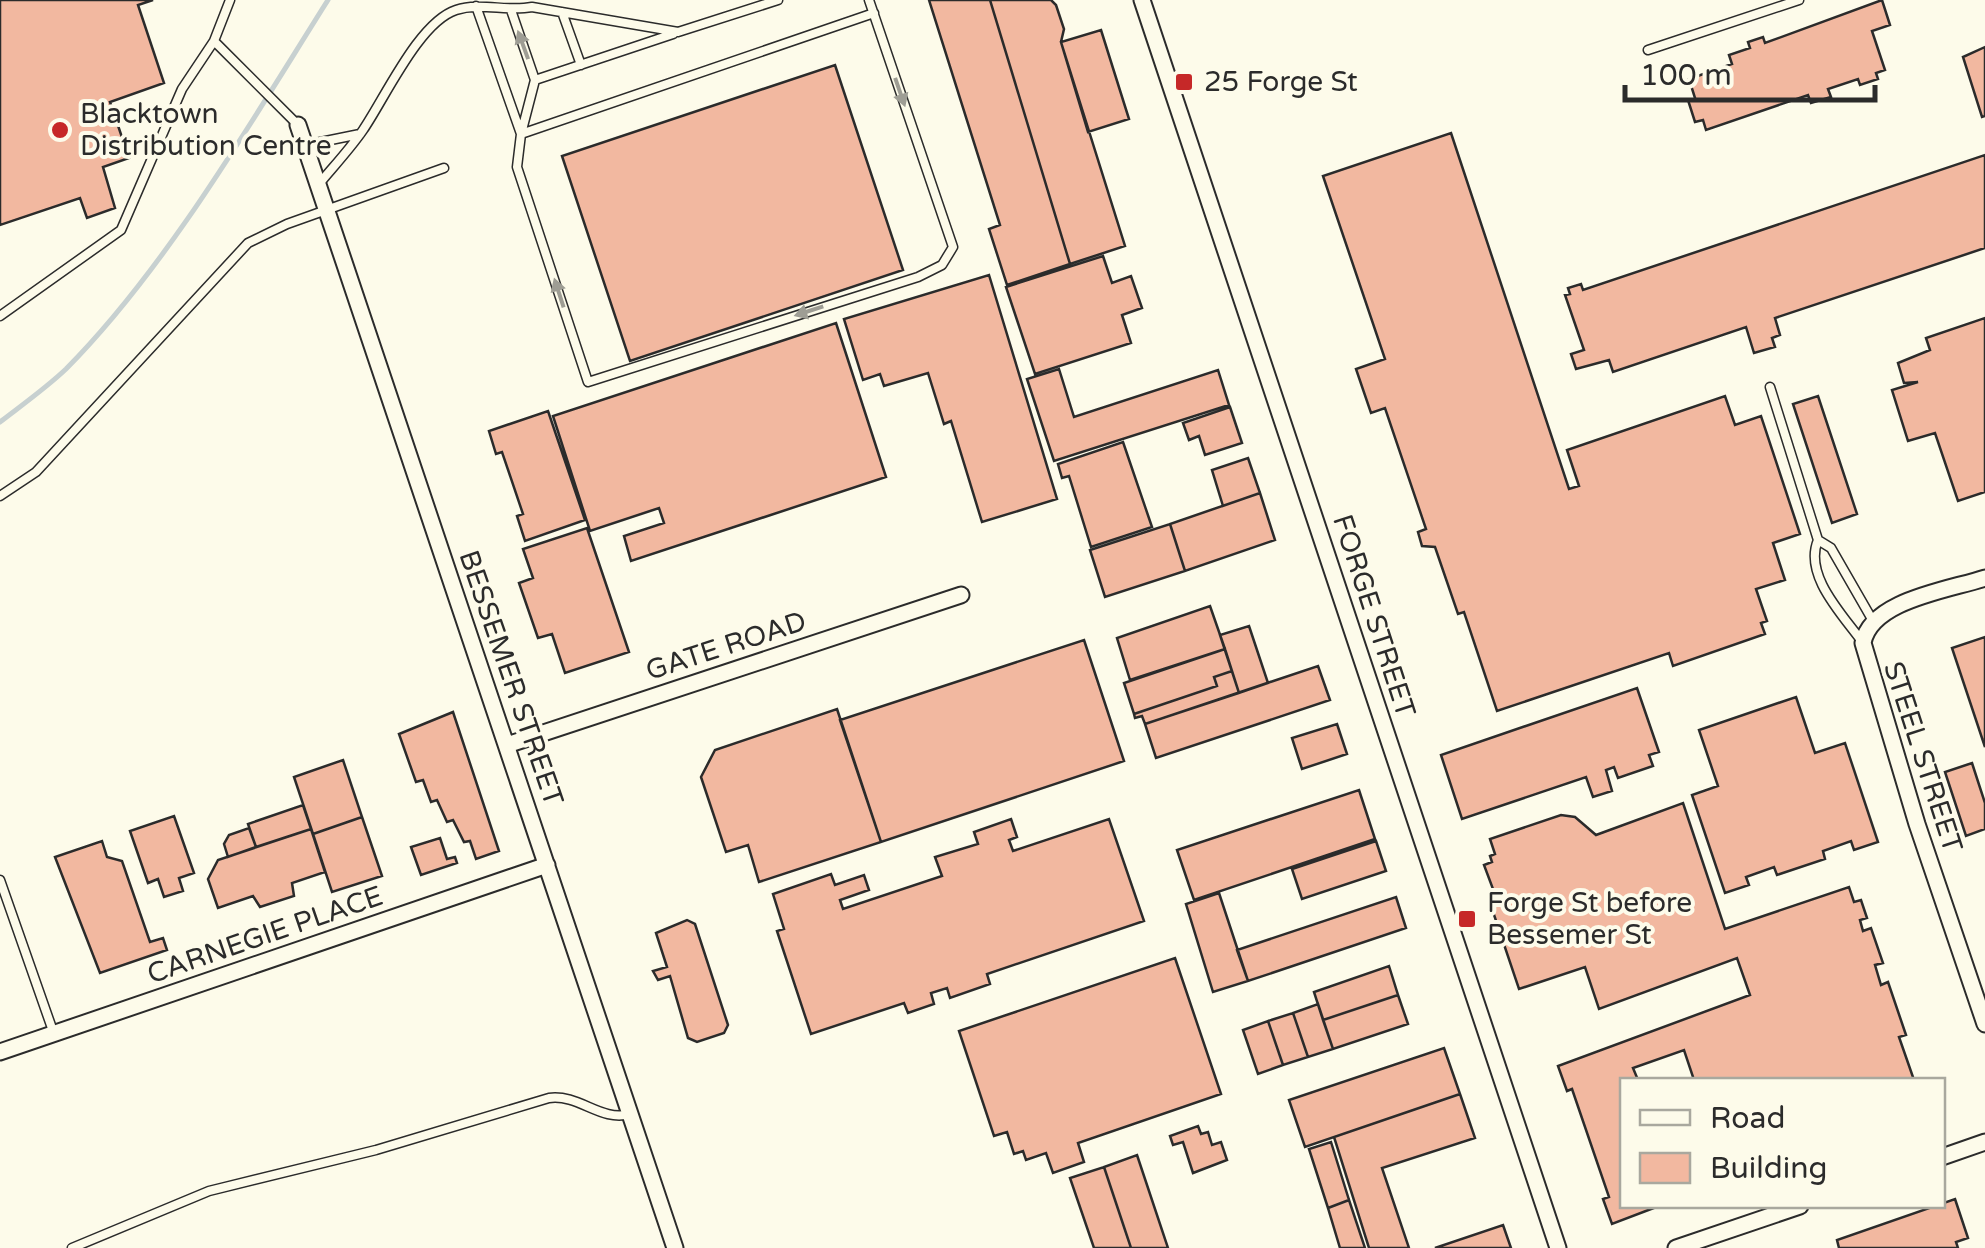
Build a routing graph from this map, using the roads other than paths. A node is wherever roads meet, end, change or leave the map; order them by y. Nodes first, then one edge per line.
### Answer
1 (230, 0) edge
2 (778, 0) edge
3 (869, 0) edge
4 (1142, 0) edge
5 (1799, 0) edge
6 (476, 6) junction
7 (511, 10) junction
8 (562, 12) junction
9 (874, 12) junction
10 (678, 32) junction
11 (214, 40) junction
12 (1648, 50) dead end
13 (581, 65) junction
14 (536, 80) junction
15 (298, 124) joint
16 (360, 134) junction
17 (521, 134) junction
18 (305, 145) junction
19 (444, 168) dead end
20 (319, 184) junction
21 (327, 210) junction
22 (0, 316) edge
23 (1770, 387) dead end
24 (0, 496) edge
25 (1818, 540) junction
26 (1985, 578) edge
27 (961, 596) dead end
28 (1873, 622) junction
29 (1863, 643) junction
30 (507, 745) junction
31 (547, 865) junction
32 (0, 880) edge
33 (1985, 1024) edge
34 (54, 1034) junction
35 (0, 1052) edge
36 (630, 1114) junction
37 (1985, 1142) edge
38 (1945, 1156) edge
39 (1794, 1208) edge
40 (72, 1248) edge
41 (675, 1248) edge
42 (1558, 1248) edge
43 (1676, 1248) edge

1 - 11 lane
2 - 10 lane
3 - 9 lane
4 - 42 street, FORGE STREET
5 - 12 lane
6 - 7 lane
6 - 16 lane
6 - 17 lane
7 - 8 lane
14 -> 7 lane
8 - 10 lane
8 - 13 lane
9 - 17 lane
9 -> 17 lane
10 - 13 lane
11 - 15 lane
11 - 22 lane
13 - 14 lane
14 - 17 lane
15 - 18 street, BESSEMER STREET
16 - 18 lane
16 - 20 lane
18 - 20 street, BESSEMER STREET
19 - 21 lane
20 - 21 street, BESSEMER STREET
21 - 24 lane
21 - 30 street, BESSEMER STREET
23 - 25 lane
25 - 28 lane
25 - 29 lane
26 - 28 street
27 - 30 street, GATE ROAD
28 - 29 street, STEEL STREET
29 - 33 street, STEEL STREET
30 - 31 street, BESSEMER STREET
31 - 34 street, CARNEGIE PLACE
31 - 36 street, BESSEMER STREET
32 - 34 lane
34 - 35 street, CARNEGIE PLACE
36 - 40 lane
36 - 41 street, BESSEMER STREET
37 - 38 street
39 - 43 street

